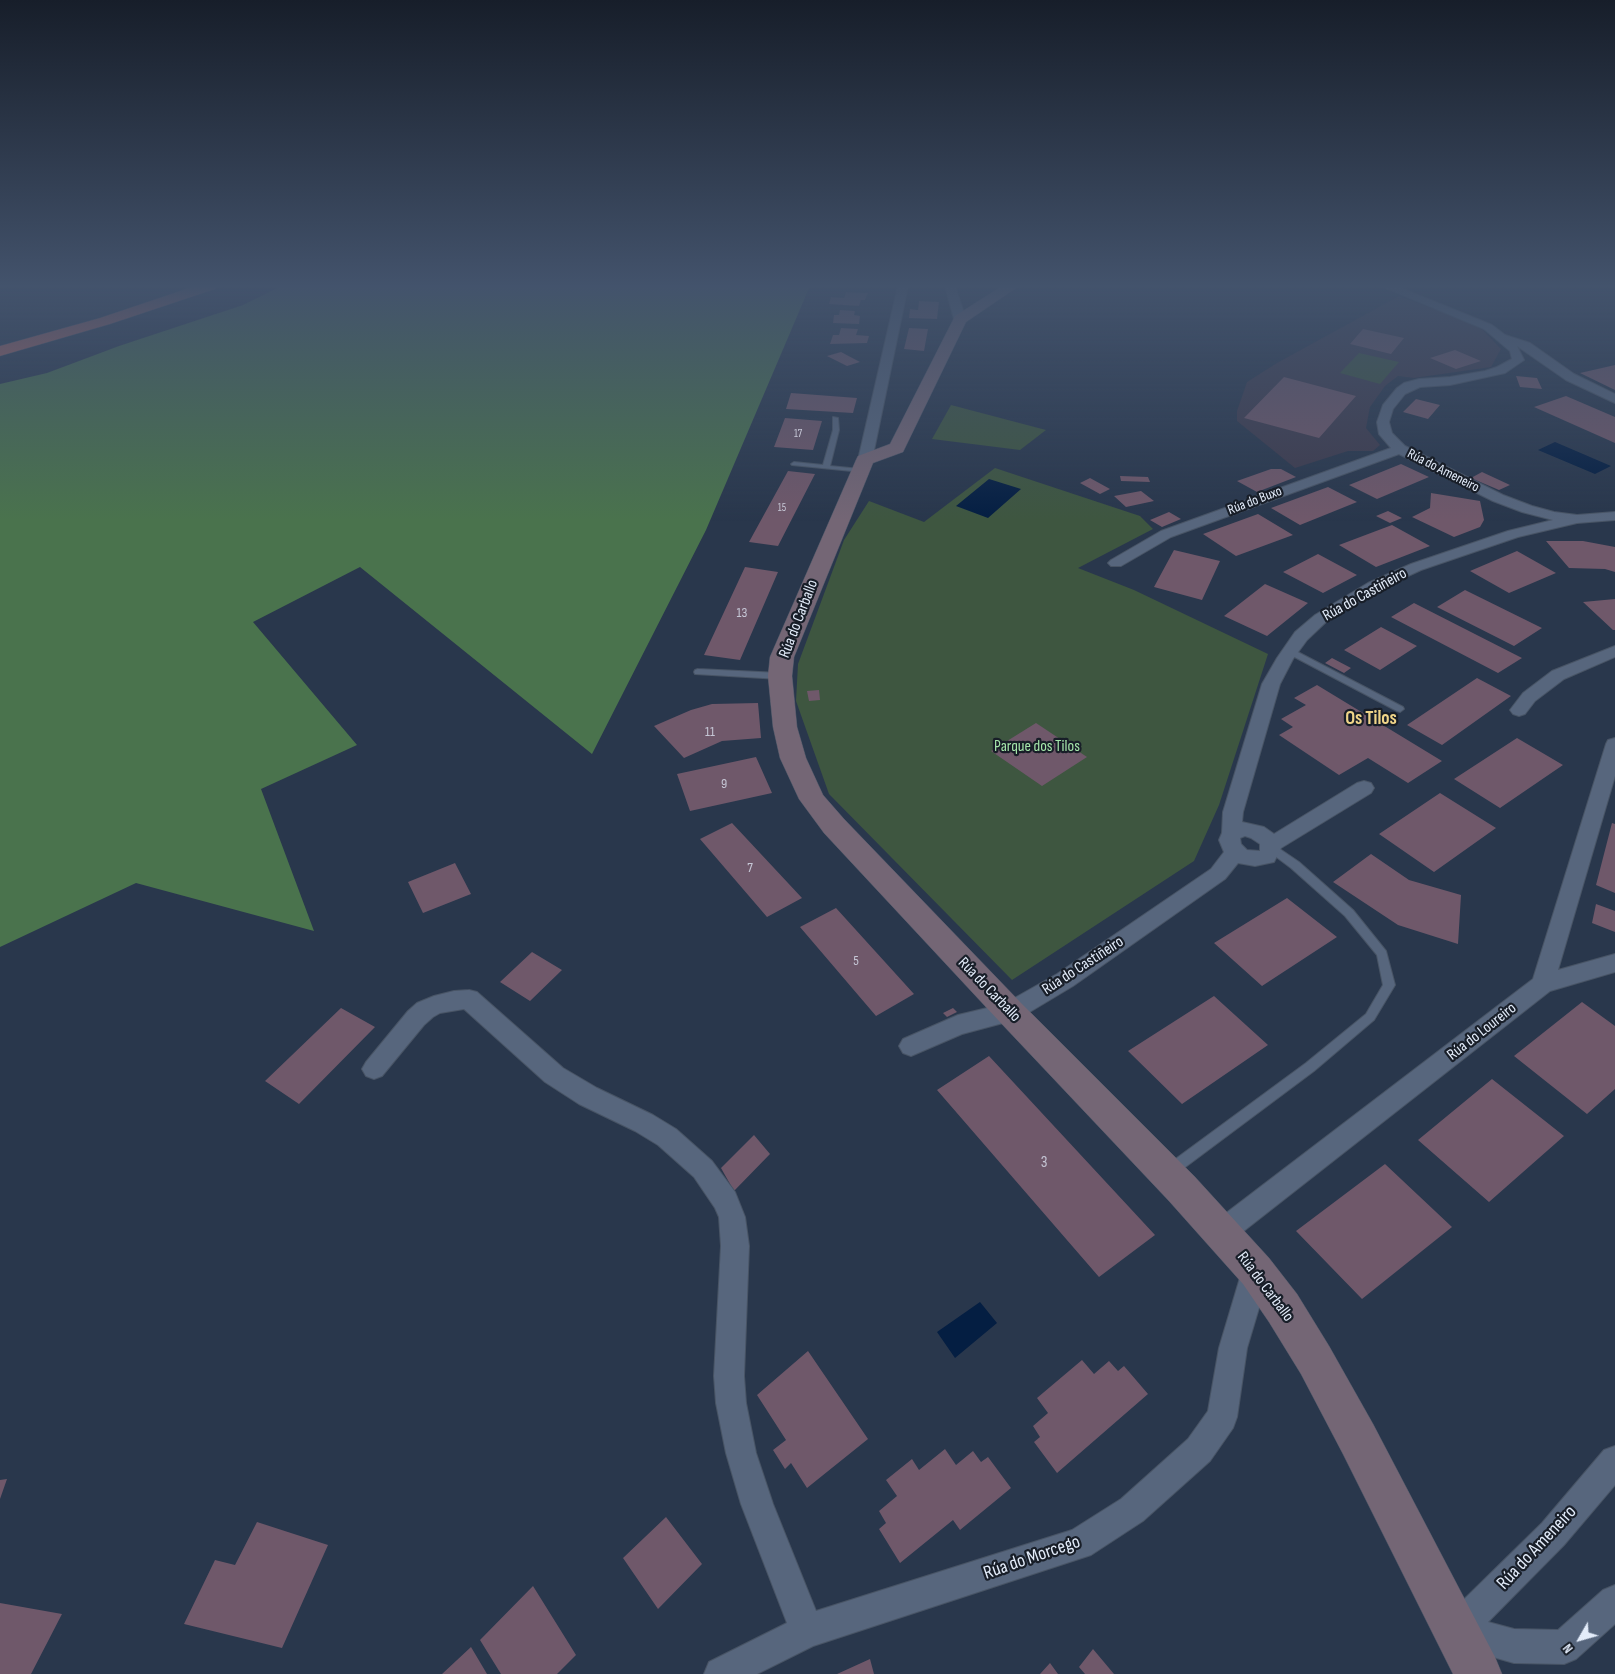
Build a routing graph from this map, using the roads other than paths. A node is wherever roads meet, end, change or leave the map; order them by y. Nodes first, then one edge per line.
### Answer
1 (885, 364) edge
2 (938, 364) edge
3 (1513, 364) edge
4 (1552, 364) edge
5 (1615, 399) edge
6 (836, 418) dead end
7 (1400, 449) junction
8 (794, 464) dead end
9 (862, 466) junction
10 (826, 468) junction
11 (1498, 498) junction
12 (1615, 516) edge
13 (1577, 519) junction
14 (1513, 534) junction
15 (1116, 563) dead end
16 (1290, 651) junction
17 (1615, 651) edge
18 (698, 672) dead end
19 (780, 676) junction
20 (1400, 709) dead end
21 (1520, 710) dead end
22 (1615, 744) edge
23 (1364, 788) dead end
24 (1234, 842) junction
25 (1271, 846) junction
26 (1615, 963) edge
27 (1543, 984) junction
28 (1010, 1012) junction
29 (911, 1046) dead end
30 (374, 1069) dead end
31 (1167, 1174) junction
32 (1222, 1232) junction
33 (1256, 1272) junction
34 (1615, 1461) edge
35 (1615, 1602) edge
36 (807, 1632) junction
37 (1458, 1653) edge
38 (721, 1674) edge
39 (1478, 1674) edge

1 - 9 street, Rúa do Carballo
2 - 9 street
3 - 7 street, Rúa do Ameneiro
4 - 5 street
6 - 10 lane
7 - 11 street, Rúa do Ameneiro
7 - 15 street, Rúa do Buxo
8 - 10 lane
9 - 10 lane
9 - 19 street, Rúa do Carballo
11 - 13 street, Rúa do Ameneiro
11 - 14 street, Rúa do Ameneiro
12 - 13 street, Rúa do Ameneiro
13 - 14 street, Rúa do Castiñeiro
14 - 16 street, Rúa do Castiñeiro
16 - 20 lane
16 - 24 street, Rúa do Castiñeiro
17 - 21 street
18 - 19 lane
19 - 28 street, Rúa do Carballo
22 - 27 street
23 - 25 street
24 - 25 street
24 - 28 street, Rúa do Castiñeiro
25 - 31 lane
26 - 27 street
27 - 32 street, Rúa do Loureiro
28 - 29 street, Rúa do Castiñeiro
28 - 31 street, Rúa do Carballo
30 - 36 street
31 - 32 street, Rúa do Carballo
32 - 33 street, Rúa do Carballo
33 - 36 street, Rúa do Morcego
33 - 37 street, Rúa do Carballo
34 - 37 street, Rúa do Ameneiro
35 - 37 street
36 - 38 street, Rúa do Morcego
37 - 39 street, Rúa do Carballo

